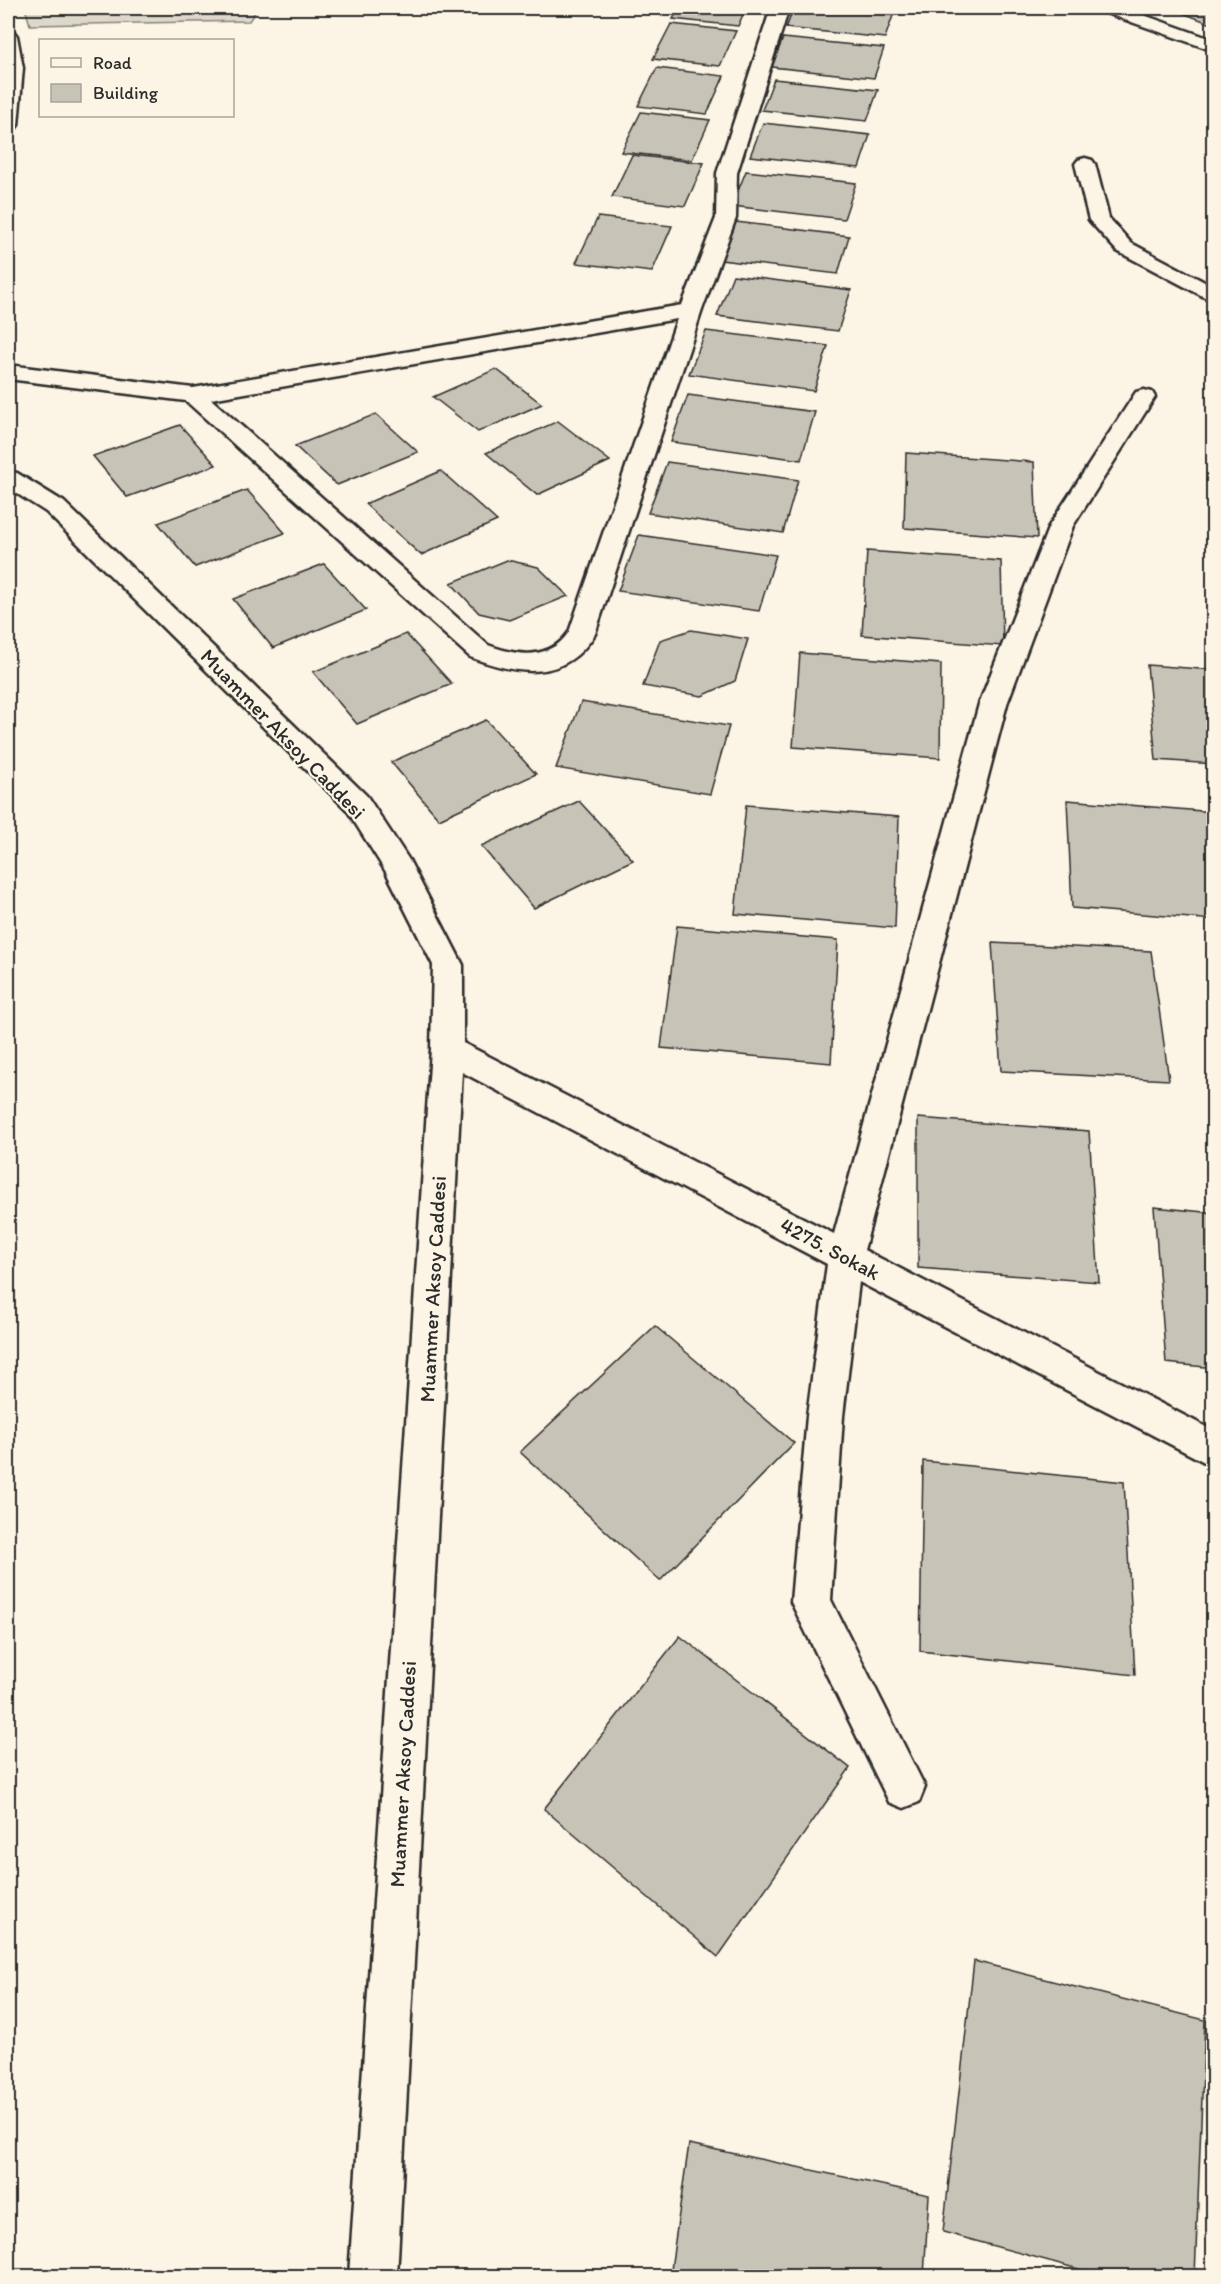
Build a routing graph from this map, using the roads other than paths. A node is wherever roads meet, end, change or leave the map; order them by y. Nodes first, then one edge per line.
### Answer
1 (780, 8) edge
2 (1115, 8) edge
3 (8, 36) edge
4 (1214, 46) edge
5 (8, 125) edge
6 (1085, 164) dead end
7 (1214, 296) edge
8 (691, 310) junction
9 (8, 372) edge
10 (193, 395) junction
11 (1144, 397) dead end
12 (8, 478) edge
13 (447, 1049) junction
14 (845, 1257) junction
15 (1210, 1444) edge
16 (904, 1787) dead end
17 (373, 2277) edge

1 - 8 street
2 - 4 street
3 - 5 street
6 - 7 street
8 - 10 street
8 - 10 street
9 - 10 street
11 - 14 street
12 - 13 street, Muammer Aksoy Caddesi
13 - 14 street, 4275. Sokak
13 - 17 street, Muammer Aksoy Caddesi
14 - 15 street, 4275. Sokak
14 - 16 street

